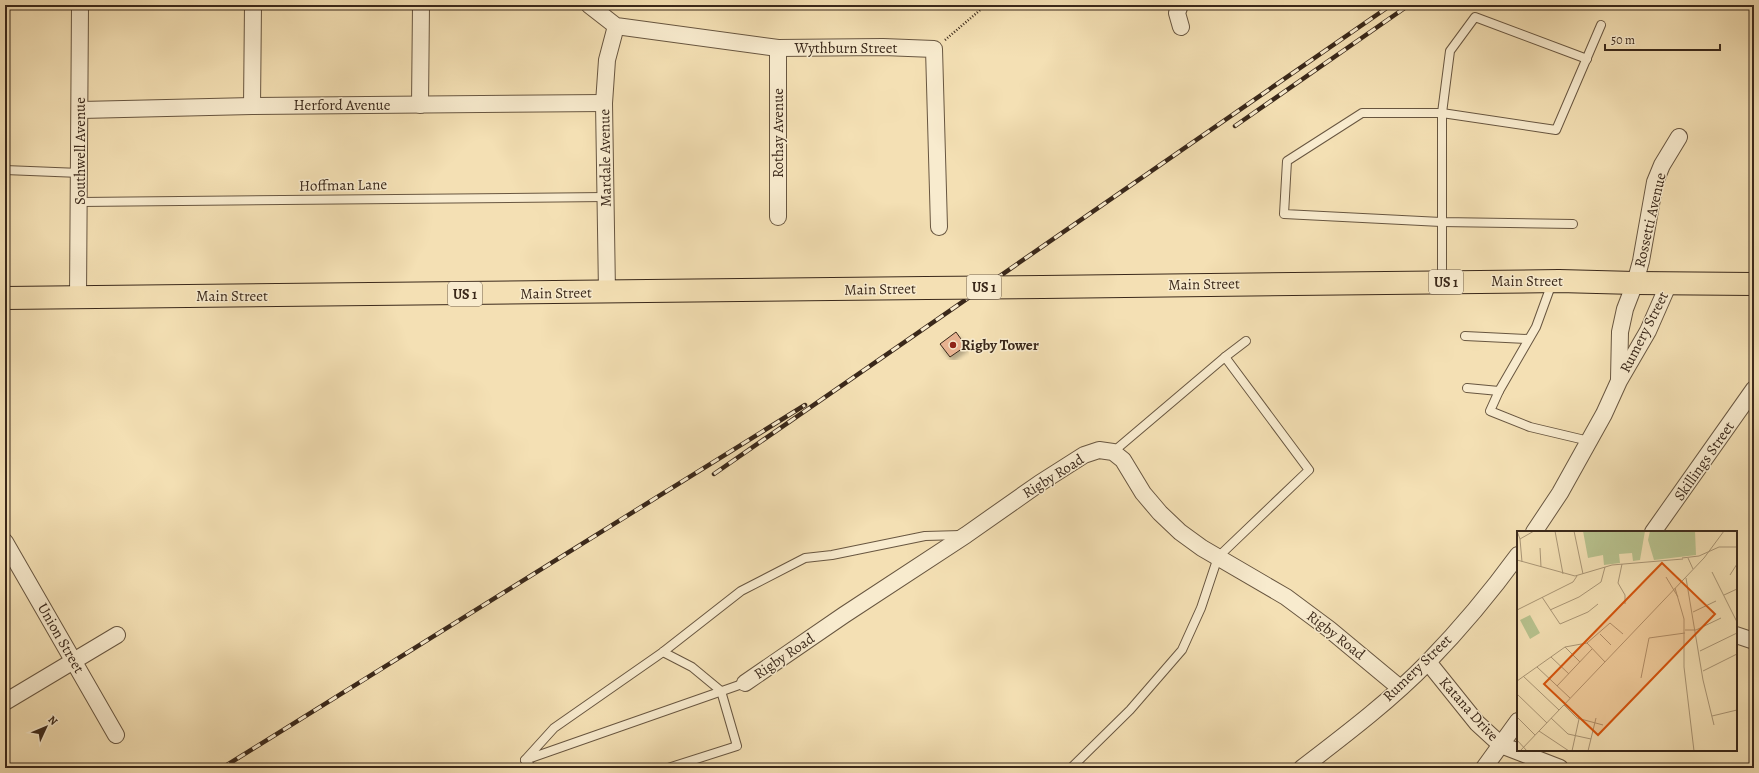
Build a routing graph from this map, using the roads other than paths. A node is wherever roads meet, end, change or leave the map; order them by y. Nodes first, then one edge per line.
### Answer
1 (80, 5) edge
2 (254, 5) edge
3 (421, 5) edge
4 (589, 5) edge
5 (1180, 5) edge
6 (616, 26) junction
7 (1601, 26) dead end
8 (1181, 27) dead end
9 (778, 48) junction
10 (1587, 59) junction
11 (604, 103) junction
12 (420, 105) junction
13 (252, 106) junction
14 (81, 110) junction
15 (1442, 113) junction
16 (1678, 137) dead end
17 (5, 170) edge
18 (80, 173) junction
19 (606, 197) junction
20 (80, 202) junction
21 (778, 217) dead end
22 (1441, 222) junction
23 (1573, 224) dead end
24 (939, 227) dead end
25 (1553, 281) junction
26 (1442, 282) junction
27 (1635, 283) junction
28 (1669, 283) junction
29 (1754, 284) edge
30 (607, 292) junction
31 (78, 297) junction
32 (5, 298) edge
33 (1466, 336) dead end
34 (1528, 338) junction
35 (1246, 341) dead end
36 (1225, 358) junction
37 (1619, 380) junction
38 (1468, 388) dead end
39 (1754, 389) edge
40 (1499, 390) junction
41 (1589, 440) junction
42 (1113, 452) junction
43 (1535, 531) edge
44 (1654, 531) edge
45 (966, 535) junction
46 (5, 542) edge
47 (1517, 555) edge
48 (1218, 557) junction
49 (117, 635) dead end
50 (1737, 635) edge
51 (1754, 641) edge
52 (663, 652) junction
53 (73, 660) junction
54 (1428, 662) junction
55 (745, 683) joint
56 (1400, 688) junction
57 (721, 691) junction
58 (5, 702) edge
59 (1517, 723) edge
60 (116, 735) dead end
61 (1502, 745) junction
62 (1517, 751) edge
63 (1517, 751) edge
64 (525, 760) junction
65 (532, 768) edge
66 (668, 768) edge
67 (1071, 768) edge
68 (1302, 768) edge
69 (1484, 768) edge
70 (1560, 768) edge

1 - 14 street, Southwell Avenue
2 - 13 street
3 - 12 street
4 - 6 street
5 - 8 street
6 - 9 street, Wythburn Street
6 - 11 street, Mardale Avenue
7 - 10 lane
9 - 21 street, Rothay Avenue
9 - 24 street, Wythburn Street
10 - 15 lane
10 - 15 lane
11 - 12 street, Herford Avenue
11 - 19 street, Mardale Avenue
12 - 13 street, Herford Avenue
13 - 14 street, Herford Avenue
14 - 18 street, Southwell Avenue
15 - 22 lane
15 - 22 lane
16 - 27 street, Rossetti Avenue
17 - 18 lane
18 - 20 street, Southwell Avenue
19 - 20 lane, Hoffman Lane
19 - 30 street, Mardale Avenue
20 - 31 street, Southwell Avenue
22 - 23 lane
22 - 26 lane
25 - 26 main road, Main Street / US 1
25 - 27 main road, Main Street / US 1
25 - 34 lane
26 - 30 main road, Main Street / US 1, bridge
27 - 28 main road, Main Street / US 1
27 - 37 street, Rumery Street
28 - 29 main road, Main Street / US 1
28 - 37 street, Rumery Street
30 - 31 main road, Main Street / US 1
31 - 32 main road, Main Street / US 1
33 - 34 lane
34 - 40 lane
35 - 36 lane
36 - 42 lane
36 - 48 lane
37 - 41 street, Rumery Street
38 - 40 lane
39 - 44 street, Skillings Street
40 - 41 lane
41 - 43 street, Rumery Street
42 - 45 street, Rigby Road
42 - 48 street, Rigby Road
45 - 52 lane
45 - 55 street, Rigby Road
46 - 53 street, Union Street
47 - 54 street, Rumery Street
48 - 56 street, Rigby Road
48 - 67 lane
49 - 53 street
50 - 51 street
52 - 57 lane
52 - 64 lane
53 - 58 street
53 - 60 street, Union Street
54 - 56 street, Rumery Street
54 - 61 street, Katana Drive
55 - 57 lane
56 - 68 street, Rumery Street
57 - 64 lane
57 - 66 lane
59 - 61 street
61 - 62 street, Katana Drive
61 - 69 street
63 - 70 street, Katana Drive
64 - 65 lane

